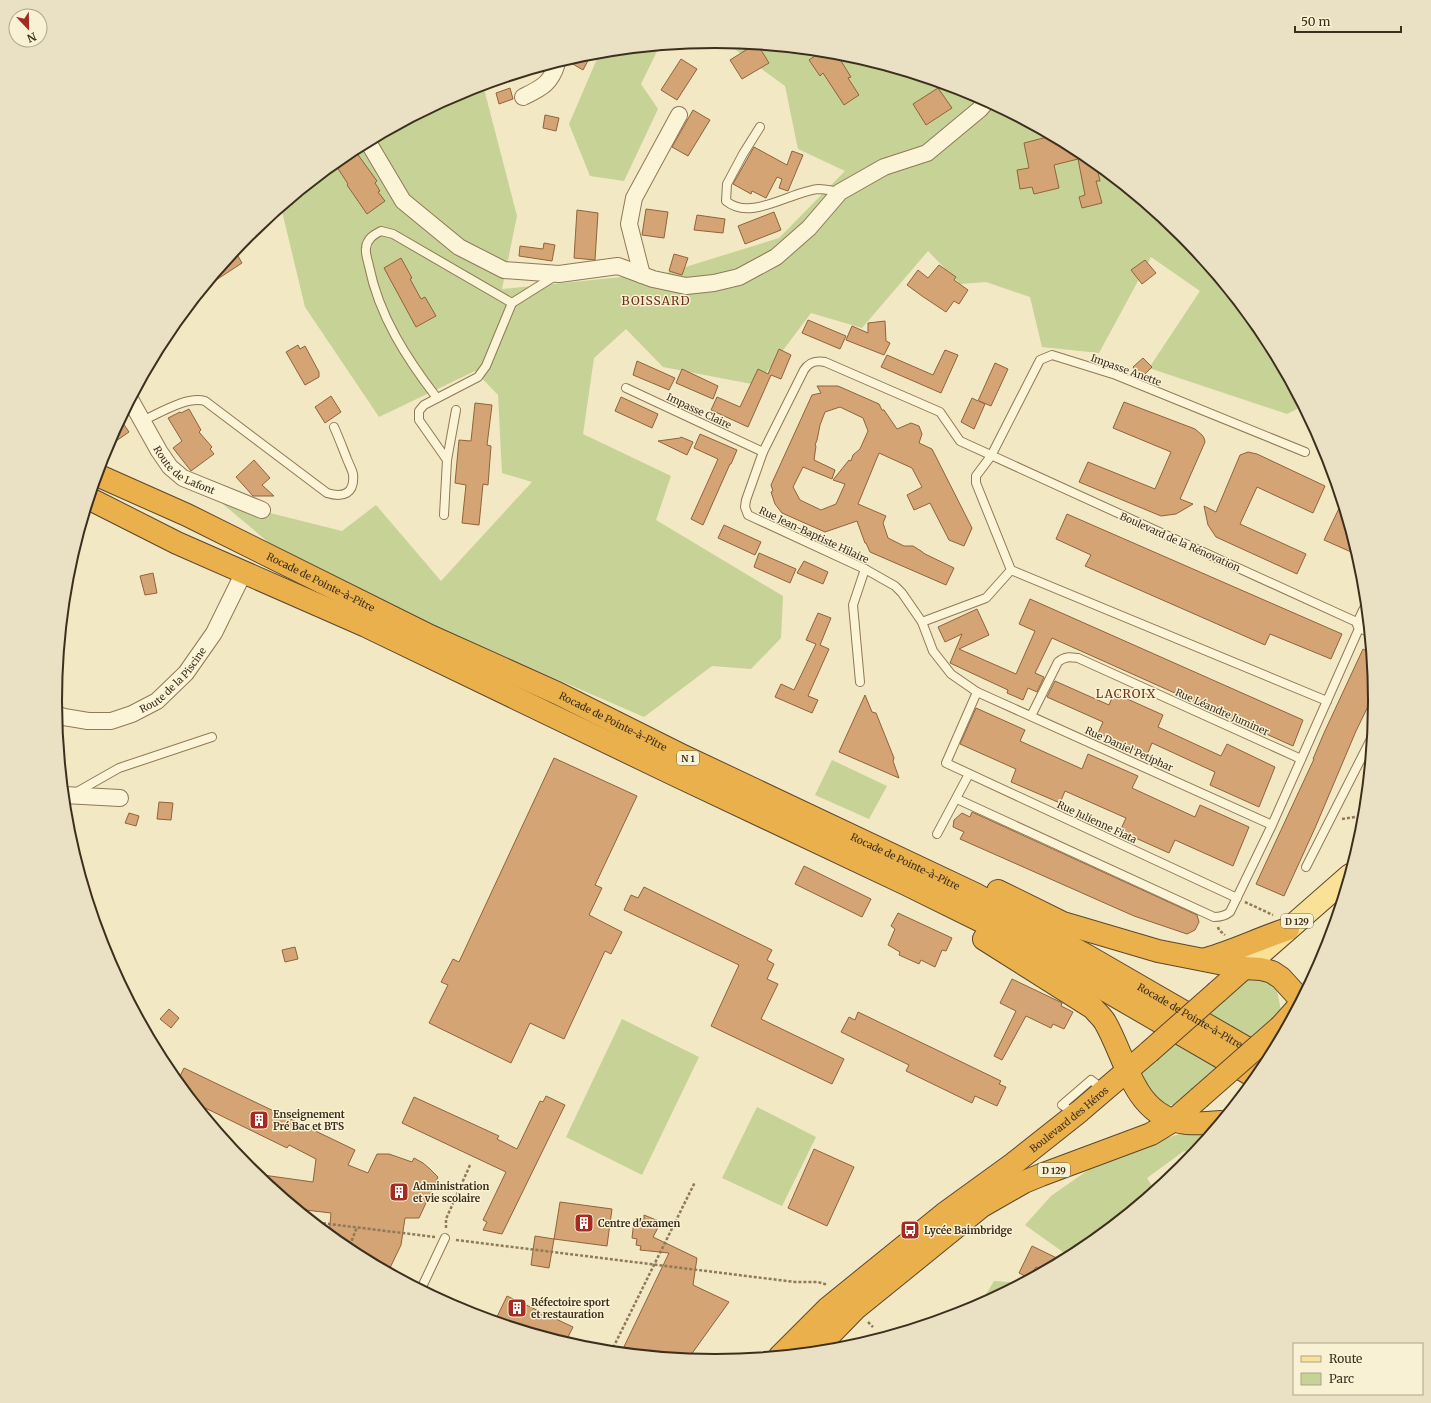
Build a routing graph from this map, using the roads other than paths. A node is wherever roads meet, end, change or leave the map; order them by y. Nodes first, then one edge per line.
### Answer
1 (555, 68) edge
2 (523, 97) dead end
3 (983, 106) edge
4 (679, 115) dead end
5 (760, 127) dead end
6 (371, 147) edge
7 (840, 192) junction
8 (559, 274) junction
9 (642, 275) junction
10 (512, 303) junction
11 (626, 388) dead end
12 (437, 398) junction
13 (133, 405) edge
14 (456, 410) dead end
15 (142, 421) junction
16 (334, 427) dead end
17 (763, 452) junction
18 (1305, 452) dead end
19 (991, 456) junction
20 (447, 460) junction
21 (103, 476) edge
22 (94, 501) edge
23 (262, 510) dead end
24 (444, 515) dead end
25 (865, 569) junction
26 (1011, 570) junction
27 (244, 572) junction
28 (1363, 620) edge
29 (922, 622) junction
30 (1364, 625) edge
31 (860, 682) dead end
32 (977, 692) junction
33 (1327, 701) junction
34 (62, 716) edge
35 (1031, 716) junction
36 (212, 737) dead end
37 (1368, 745) edge
38 (1301, 759) junction
39 (969, 774) junction
40 (69, 794) edge
41 (69, 795) edge
42 (120, 798) dead end
43 (957, 799) junction
44 (1272, 825) junction
45 (938, 834) dead end
46 (1306, 867) dead end
47 (910, 875) junction
48 (1344, 879) edge
49 (1237, 898) junction
50 (1291, 927) junction
51 (1201, 960) junction
52 (1244, 968) junction
53 (1298, 997) edge
54 (1284, 1023) edge
55 (1263, 1058) edge
56 (1128, 1072) junction
57 (1252, 1075) edge
58 (1174, 1120) junction
59 (1215, 1122) edge
60 (445, 1238) road end
61 (422, 1286) edge
62 (819, 1346) edge
63 (785, 1351) edge

1 - 2 street
3 - 7 street
4 - 9 street
5 - 7 lane
6 - 8 street
7 - 9 street
8 - 9 street
8 - 10 lane
10 - 12 lane
10 - 12 lane
11 - 17 lane, Impasse Claire
12 - 20 lane
13 - 15 street, Route de Lafont
14 - 20 lane
15 - 16 lane
15 - 23 street, Route de Lafont
17 - 19 lane, Rue Jean-Baptiste Hilaire
17 - 25 lane, Rue Jean-Baptiste Hilaire
18 - 19 lane, Impasse Anette
19 - 26 lane, Impasse Anette
19 - 28 lane, Boulevard de la Rénovation
20 - 24 lane
21 - 47 highway, Rocade de Pointe-à-Pitre / N 1
22 - 27 highway, Rocade de Pointe-à-Pitre / N 1
25 - 29 lane, Rue Jean-Baptiste Hilaire
25 - 31 lane
26 - 29 lane
26 - 33 lane
27 - 34 street, Route de la Piscine
27 - 47 highway, Rocade de Pointe-à-Pitre / N 1
29 - 32 lane, Rue Jean-Baptiste Hilaire
30 - 33 lane
32 - 35 lane, Rue Daniel Petiphar
32 - 39 lane, Rue Julienne Fiata
33 - 38 lane
35 - 38 lane, Rue Léandre Juminer
35 - 44 lane, Rue Daniel Petiphar
36 - 40 lane
37 - 46 lane
38 - 44 lane
39 - 43 lane
39 - 49 lane, Rue Julienne Fiata
41 - 42 street
43 - 45 lane
43 - 49 lane
44 - 49 lane
47 - 51 highway
47 - 55 highway, Rocade de Pointe-à-Pitre / N 1
47 - 56 highway
47 - 57 highway, Rocade de Pointe-à-Pitre / N 1
48 - 50 main road, Boulevard des Héros / D 129
50 - 51 highway
50 - 52 main road, Boulevard des Héros / D 129
51 - 52 highway
52 - 53 highway
52 - 56 highway, Boulevard des Héros, bridge
54 - 58 highway, D 129, bridge
56 - 58 highway
56 - 63 highway, Boulevard des Héros / D 129
58 - 59 highway
58 - 62 highway, D 129
60 - 61 lane

